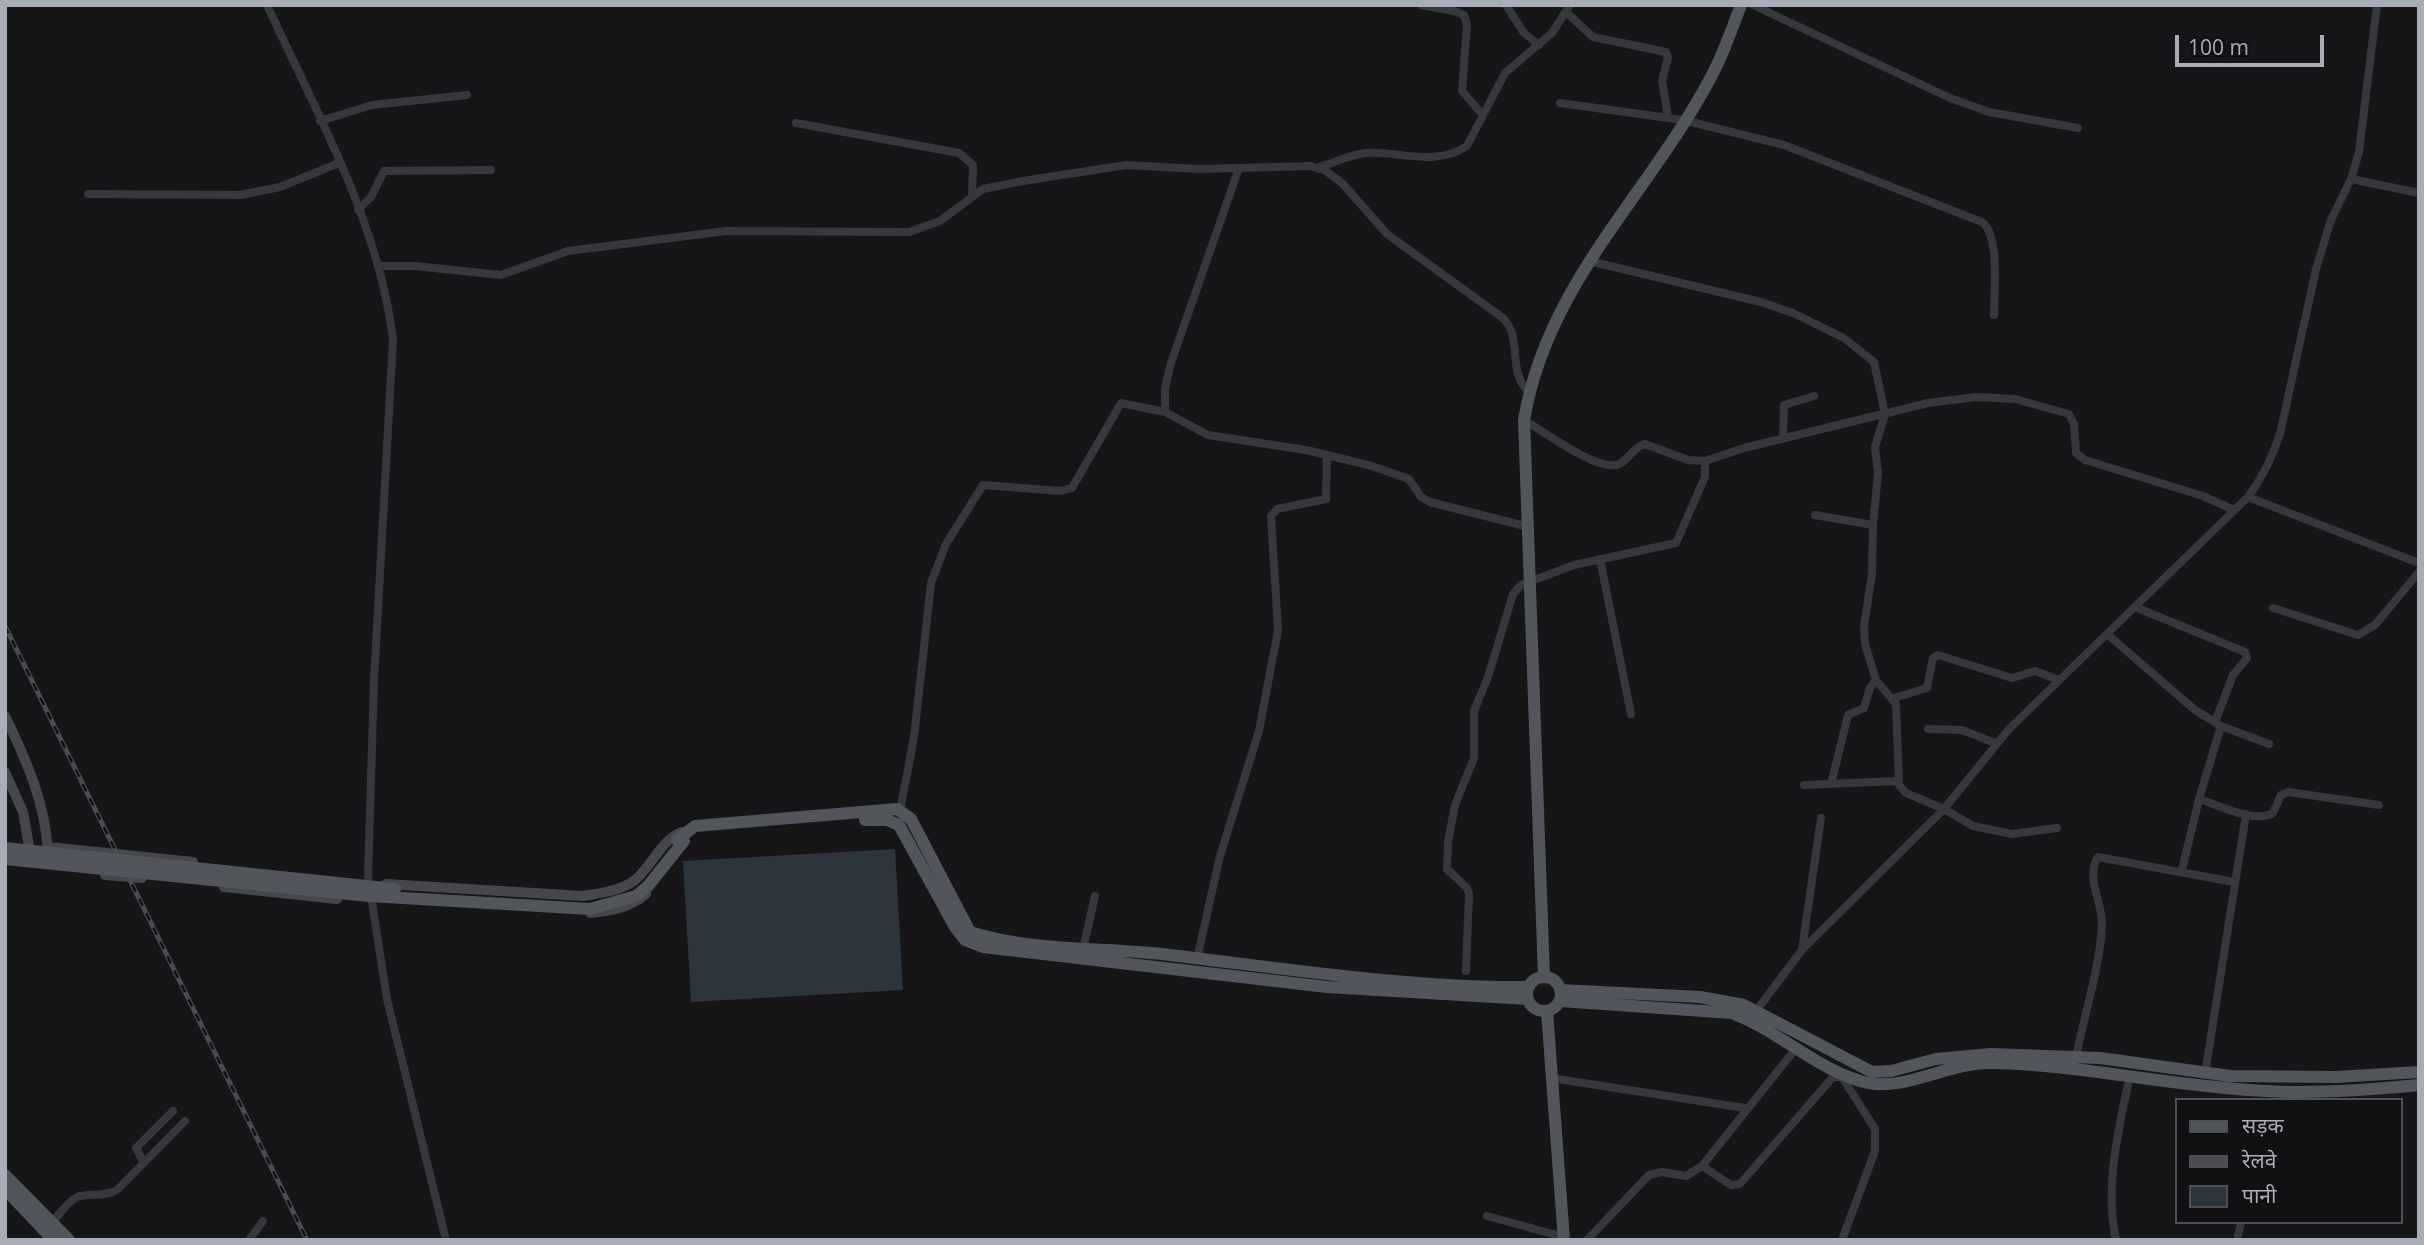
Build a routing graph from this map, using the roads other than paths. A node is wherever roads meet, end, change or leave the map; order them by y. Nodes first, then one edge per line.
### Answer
1 (267, 5) edge
2 (1421, 5) edge
3 (1506, 5) edge
4 (1741, 5) edge
5 (1754, 5) edge
6 (2378, 5) edge
7 (1568, 9) edge
8 (1539, 45) junction
9 (467, 95) dead end
10 (1560, 103) dead end
11 (1481, 113) junction
12 (1668, 117) junction
13 (1683, 120) junction
14 (320, 121) junction
15 (796, 123) dead end
16 (2078, 128) dead end
17 (338, 163) junction
18 (1319, 167) junction
19 (1239, 168) junction
20 (491, 170) dead end
21 (2351, 178) junction
22 (2419, 193) edge
23 (88, 194) dead end
24 (972, 195) junction
25 (358, 210) junction
26 (1589, 261) junction
27 (380, 266) junction
28 (1994, 315) dead end
29 (1529, 393) junction
30 (1814, 396) dead end
31 (1165, 412) junction
32 (1885, 414) junction
33 (1524, 420) junction
34 (1783, 439) junction
35 (1327, 455) junction
36 (1705, 461) junction
37 (2248, 497) junction
38 (2234, 510) junction
39 (1815, 515) dead end
40 (1872, 525) junction
41 (1529, 527) junction
42 (1600, 559) junction
43 (2419, 563) edge
44 (2419, 572) edge
45 (1532, 581) junction
46 (2134, 607) junction
47 (2273, 608) dead end
48 (2107, 634) junction
49 (1876, 680) junction
50 (2059, 680) junction
51 (1894, 698) junction
52 (1631, 714) dead end
53 (5, 716) edge
54 (2218, 724) junction
55 (1928, 729) dead end
56 (1995, 743) junction
57 (2269, 744) dead end
58 (5, 772) edge
59 (1898, 781) junction
60 (1831, 784) junction
61 (1804, 785) dead end
62 (2199, 799) junction
63 (2379, 805) dead end
64 (1944, 808) junction
65 (901, 811) junction
66 (2246, 814) junction
67 (1821, 818) dead end
68 (2056, 828) dead end
69 (684, 838) junction
70 (5, 845) edge
71 (31, 845) junction
72 (48, 847) junction
73 (5, 861) edge
74 (31, 866) junction
75 (49, 869) junction
76 (2182, 870) junction
77 (2234, 881) junction
78 (369, 883) junction
79 (1096, 897) dead end
80 (371, 902) junction
81 (1083, 949) junction
82 (1802, 950) junction
83 (1197, 959) junction
84 (1465, 971) dead end
85 (1544, 977) junction
86 (1529, 993) junction
87 (1560, 995) junction
88 (1547, 1011) junction
89 (1756, 1011) junction
90 (1797, 1047) junction
91 (2076, 1057) junction
92 (2419, 1072) edge
93 (2205, 1074) junction
94 (2130, 1076) junction
95 (1551, 1078) junction
96 (2419, 1085) edge
97 (2265, 1096) edge
98 (1745, 1108) junction
99 (173, 1111) dead end
100 (186, 1121) dead end
101 (144, 1163) junction
102 (1702, 1166) junction
103 (5, 1175) edge
104 (5, 1189) edge
105 (1487, 1216) dead end
106 (264, 1221) dead end
107 (52, 1223) junction
108 (2241, 1224) edge
109 (2238, 1236) dead end
110 (1564, 1239) edge
111 (53, 1240) edge
112 (69, 1240) edge
113 (249, 1240) edge
114 (446, 1240) edge
115 (1587, 1240) edge
116 (1842, 1240) edge
117 (2116, 1240) edge

1 - 14 street
2 - 11 street
3 - 8 street
4 - 13 main road
5 - 16 street
6 - 21 street
7 - 8 street
7 - 12 street
8 - 11 street
9 - 14 street
10 - 12 street
11 - 18 street
12 - 13 street
13 - 26 main road
13 - 28 street
14 - 17 street
15 - 24 street
17 - 23 street
17 - 25 street
18 - 19 street
18 - 29 street
19 - 24 street
19 - 31 street
20 - 25 street
21 - 22 street
21 - 37 street
24 - 27 street
25 - 27 street
26 - 29 main road
26 - 32 street
27 - 78 street
29 - 33 main road
30 - 34 street
31 - 35 street
31 - 65 street
32 - 34 street
32 - 38 street
32 - 40 street
33 - 36 street
33 - 41 main road
34 - 36 street
35 - 41 street
35 - 83 street
36 - 42 street
37 - 38 street
37 - 43 street
38 - 46 street
39 - 40 street
40 - 49 street
41 - 45 main road
42 - 45 street
42 - 52 street
44 - 47 street
45 - 84 street
45 - 85 main road
46 - 48 street
46 - 54 street
48 - 50 street
48 - 54 street
49 - 51 street
49 - 60 street
50 - 51 street
50 - 56 street
51 - 59 street
53 - 72 street
54 - 57 street
54 - 62 street
55 - 56 street
56 - 64 street
58 - 71 street
59 - 60 street
59 - 64 street
60 - 61 street
62 - 66 street
62 - 76 street
63 - 66 street
64 - 68 street
64 - 82 street
65 - 69 main road
65 - 81 main road
66 - 77 street
67 - 82 street
69 - 70 main road, bridge
69 - 73 main road, bridge
69 - 78 street
69 - 80 street
69 - 86 main road
70 - 71 street
71 - 72 street
71 - 74 street
72 - 75 street
72 - 78 street
73 - 74 street
74 - 75 street
75 - 80 street
76 - 77 street
76 - 91 street
77 - 93 street
78 - 80 street
79 - 81 street
80 - 114 street
81 - 83 main road
82 - 89 street
83 - 86 main road
85 - 86 main road
85 - 87 main road
86 - 88 main road
87 - 88 main road
87 - 89 main road
87 - 90 main road
88 - 95 main road
89 - 91 main road
90 - 94 main road
90 - 98 street
91 - 93 main road
92 - 93 main road
94 - 97 main road
94 - 117 street
95 - 98 street
95 - 110 main road
96 - 97 main road
98 - 102 street
99 - 101 street
100 - 101 street
101 - 107 street
102 - 115 street
102 - 116 street
103 - 107 main road
104 - 111 main road
105 - 110 street
106 - 113 street
107 - 112 main road
108 - 109 street

